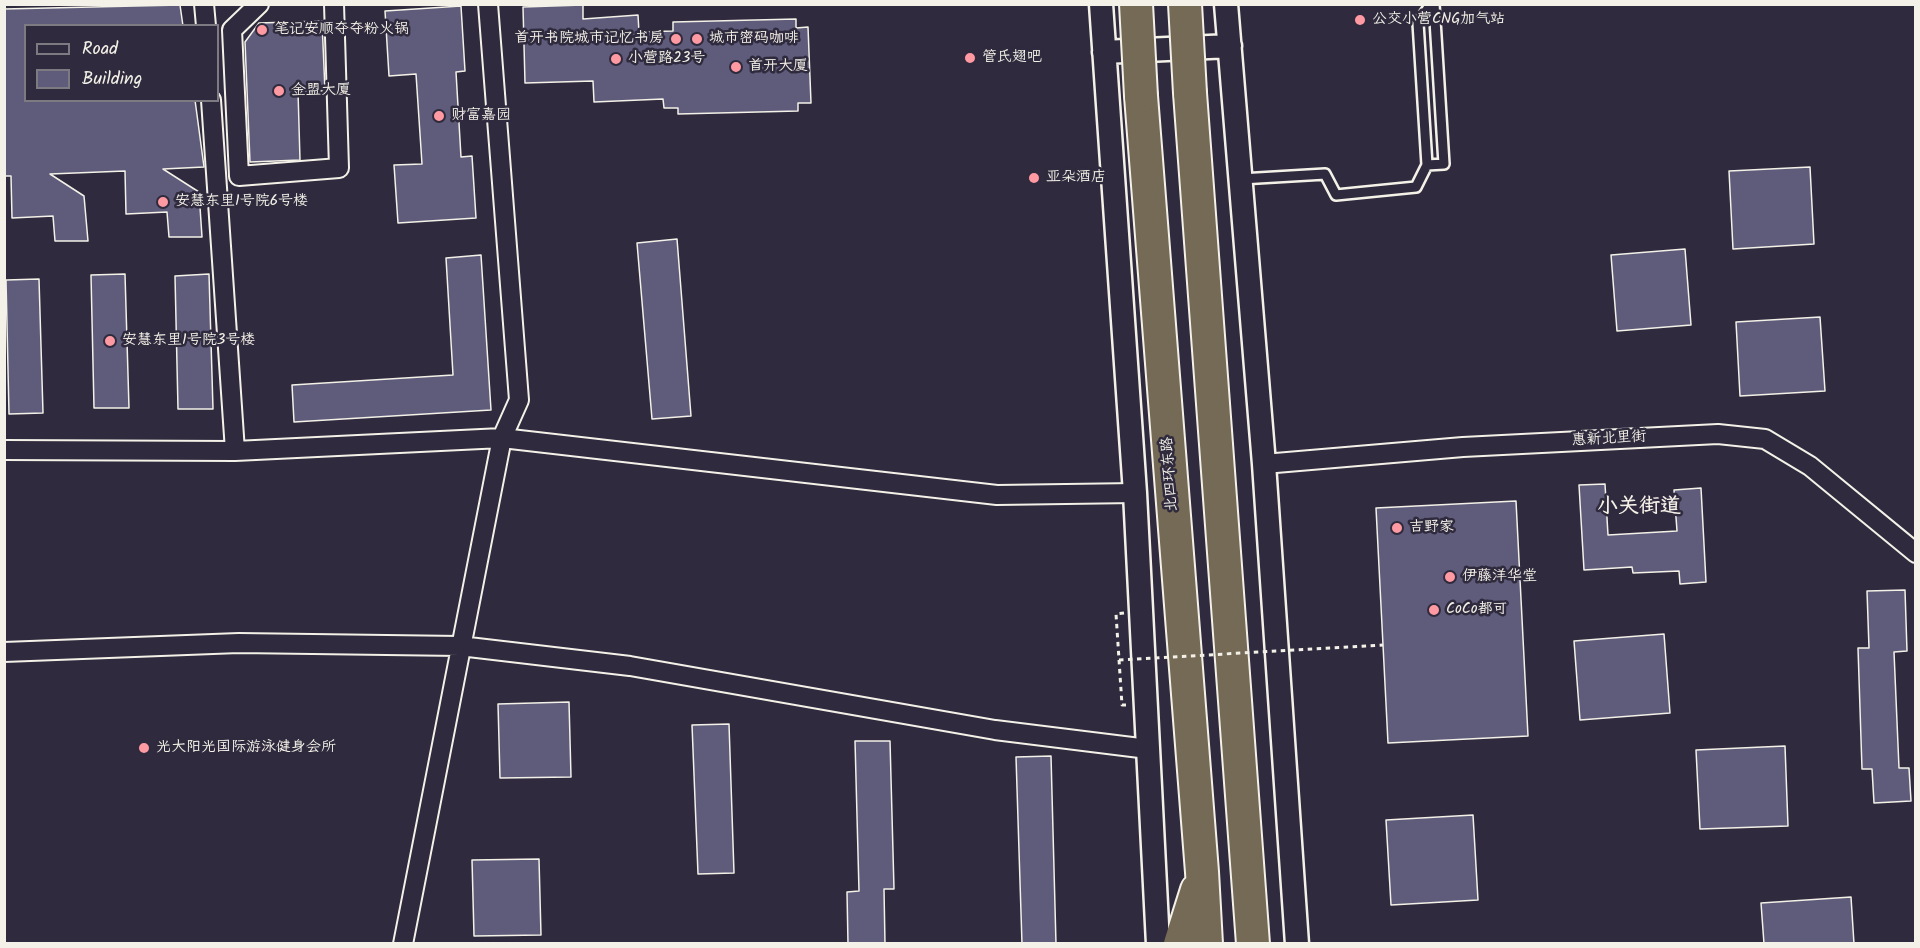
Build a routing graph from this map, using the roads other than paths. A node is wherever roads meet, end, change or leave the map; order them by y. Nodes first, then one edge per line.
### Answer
1 (204, 4) edge
2 (259, 4) edge
3 (334, 4) edge
4 (488, 4) edge
5 (1101, 4) edge
6 (1136, 4) edge
7 (1185, 4) edge
8 (1226, 4) edge
9 (1432, 4) edge
10 (206, 24) edge
11 (1230, 46) junction
12 (1104, 52) junction
13 (211, 102) edge
14 (1427, 165) junction
15 (1240, 179) junction
16 (502, 438) junction
17 (4, 450) edge
18 (235, 451) junction
19 (1264, 464) junction
20 (1135, 493) junction
21 (1916, 553) edge
22 (460, 646) junction
23 (4, 652) edge
24 (1148, 748) junction
25 (1202, 872) junction
26 (403, 944) edge
27 (1158, 944) edge
28 (1180, 944) edge
29 (1206, 944) edge
30 (1253, 944) edge
31 (1297, 944) edge

1 - 10 street
2 - 3 street
4 - 16 street
5 - 12 street
6 - 25 highway, 北四环东路, bridge
7 - 30 highway, bridge
8 - 11 street
9 - 14 lane
9 - 14 lane
11 - 12 street
11 - 15 street
12 - 20 street
13 - 18 street
14 - 15 lane
15 - 19 street
16 - 18 street
16 - 20 street
16 - 22 street
17 - 18 street
19 - 21 street, 惠新北里街
19 - 31 street
20 - 24 street
22 - 23 street
22 - 24 street
22 - 26 street
24 - 27 street
25 - 28 highway
25 - 29 highway, 北四环东路

